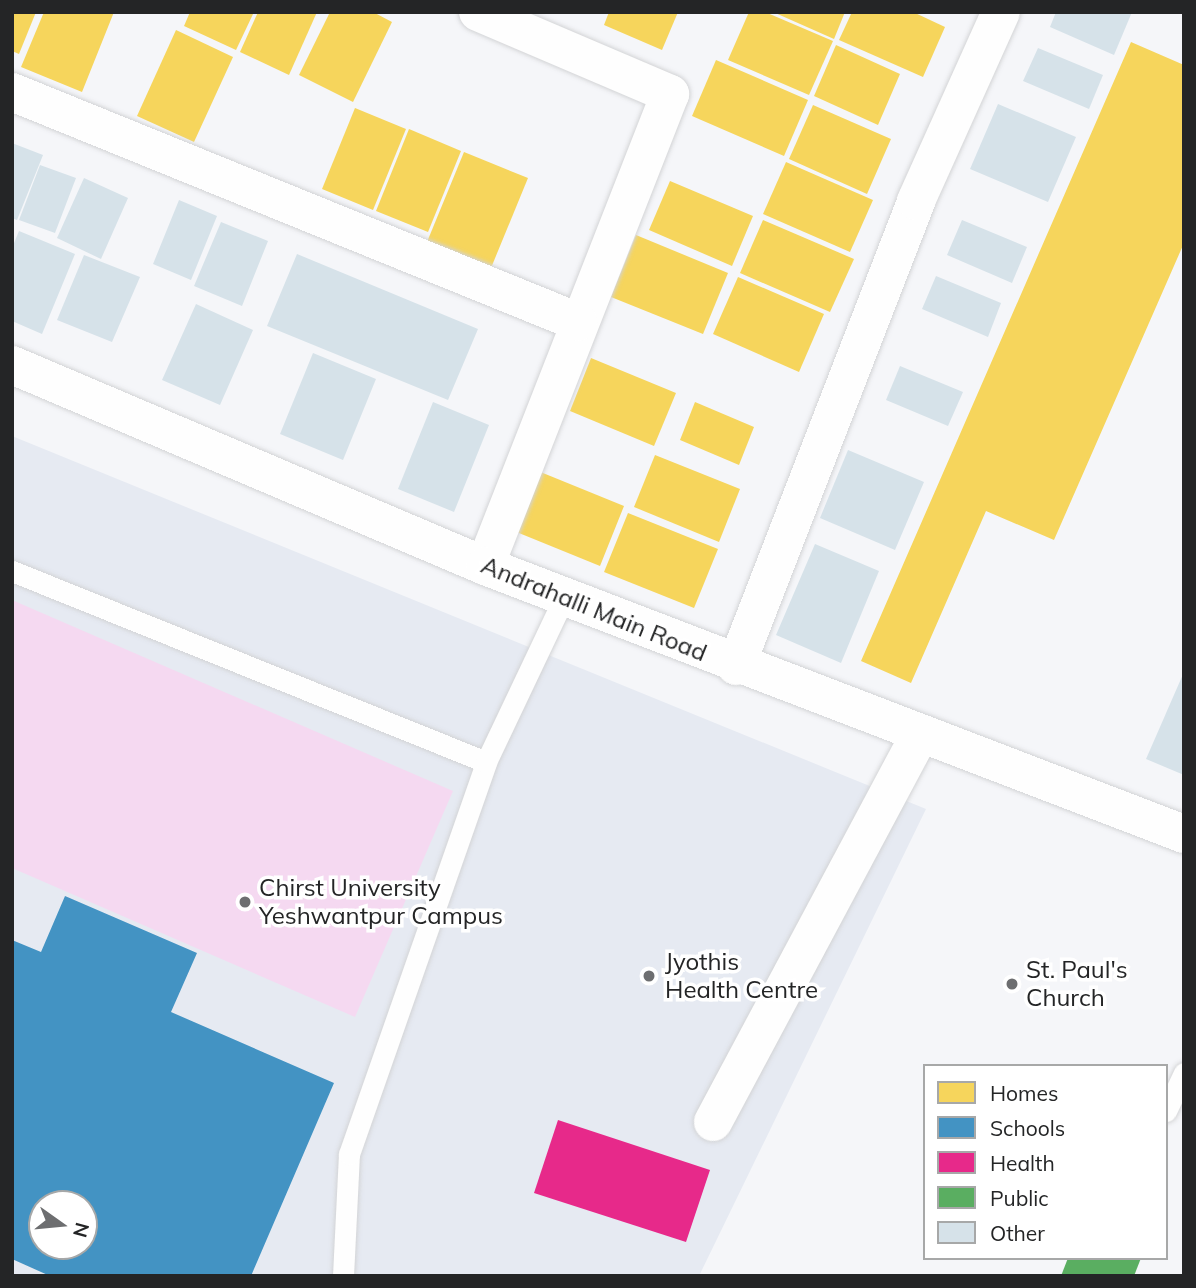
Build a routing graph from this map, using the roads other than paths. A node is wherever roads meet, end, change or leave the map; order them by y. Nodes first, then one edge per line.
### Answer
1 (478, 12) edge
2 (1001, 12) edge
3 (12, 92) edge
4 (578, 322) junction
5 (12, 365) edge
6 (485, 566) junction
7 (12, 571) edge
8 (564, 598) junction
9 (736, 666) junction
10 (920, 735) junction
11 (486, 762) junction
12 (1184, 834) edge
13 (1184, 1073) edge
14 (1168, 1107) edge
15 (713, 1122) dead end
16 (344, 1276) edge

1 - 4 street
2 - 9 street
3 - 4 street
4 - 6 street
5 - 6 street, Andrahalli Main Road
6 - 8 street, Andrahalli Main Road
7 - 11 lane
8 - 9 street, Andrahalli Main Road
8 - 11 lane
9 - 10 street, Andrahalli Main Road
10 - 12 street, Andrahalli Main Road
10 - 15 street
11 - 16 lane
13 - 14 lane

